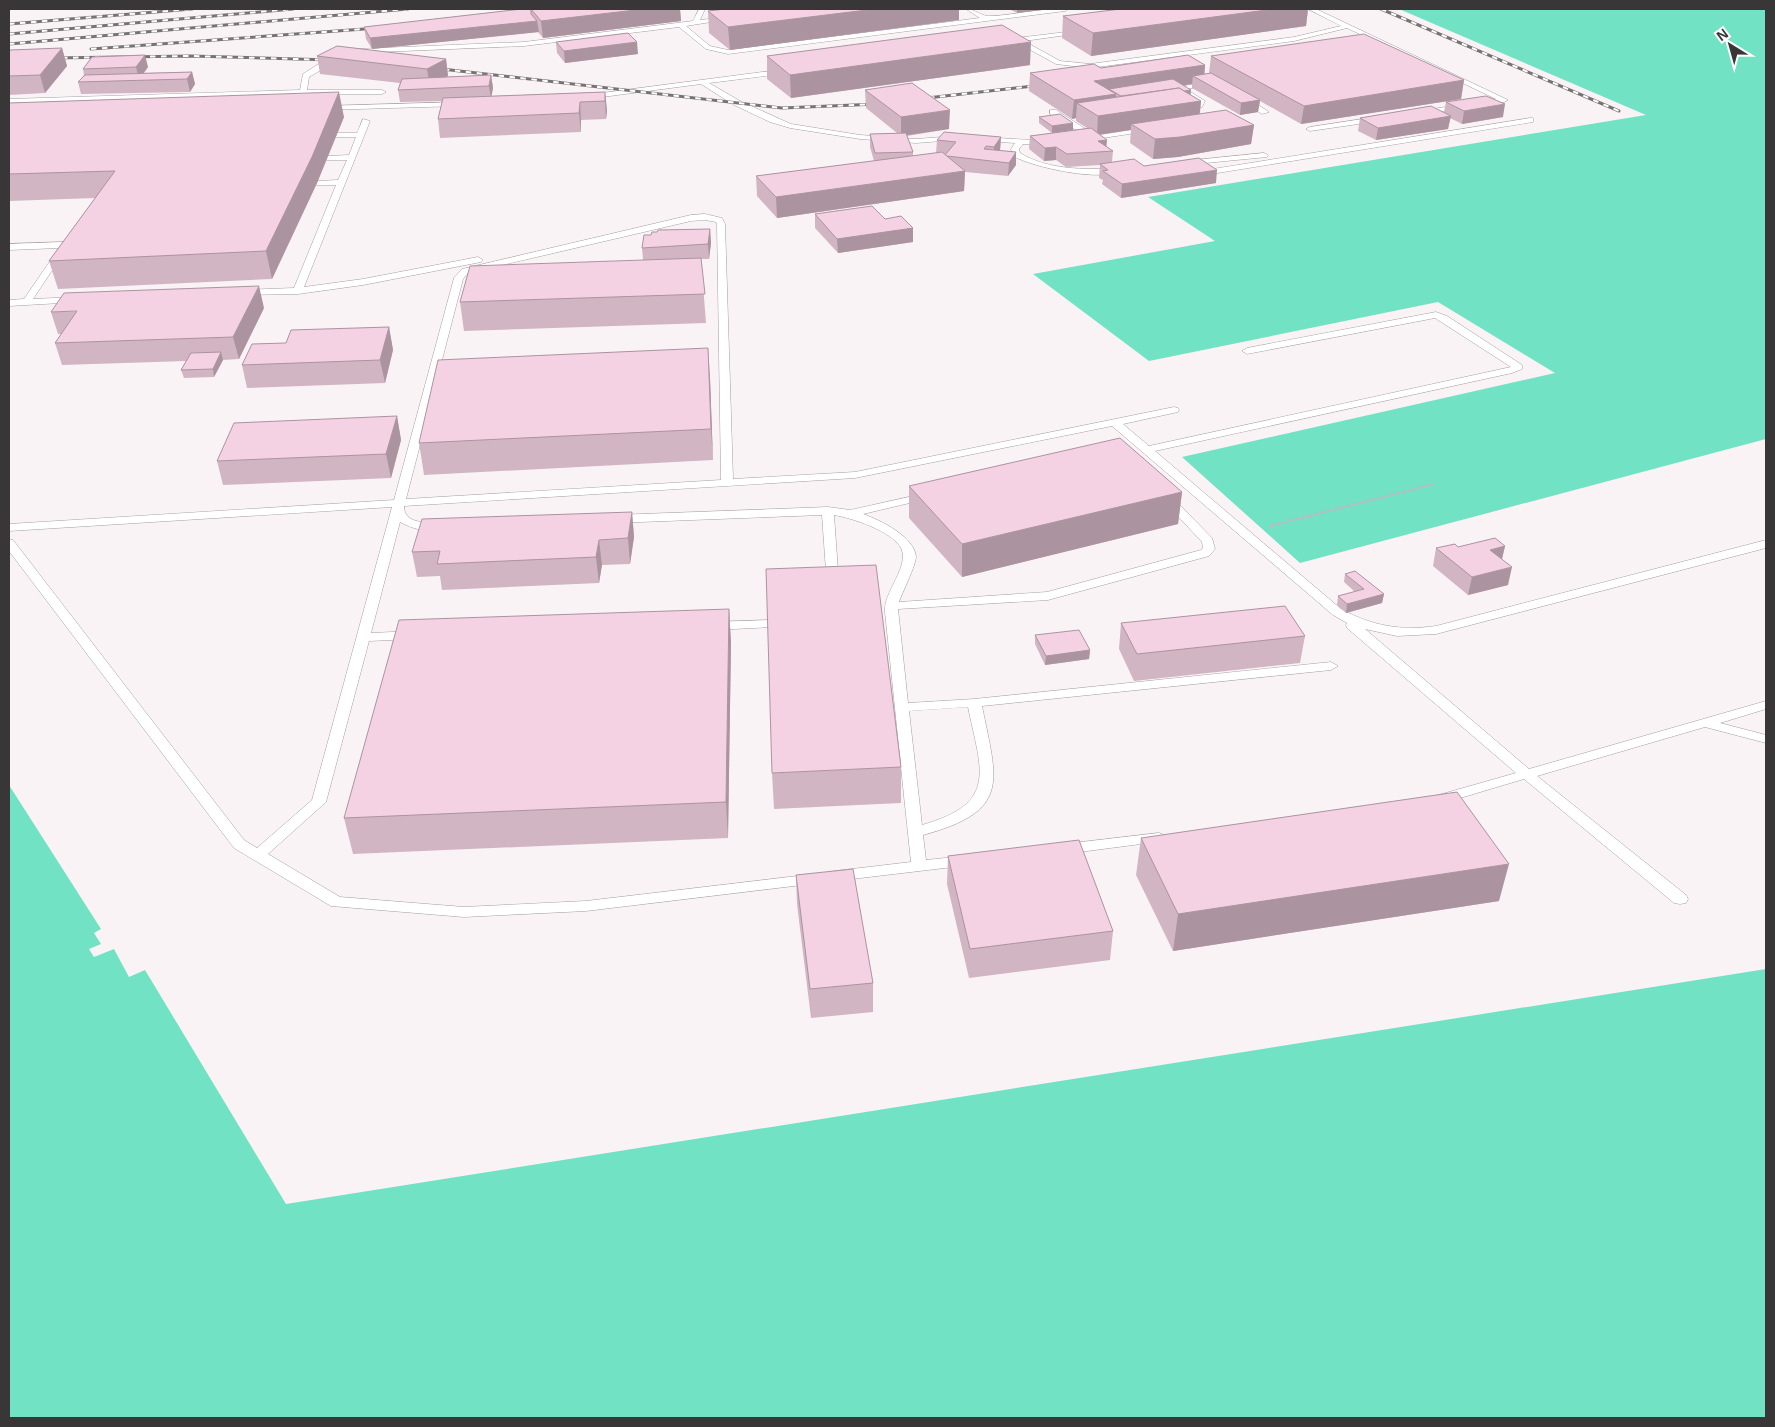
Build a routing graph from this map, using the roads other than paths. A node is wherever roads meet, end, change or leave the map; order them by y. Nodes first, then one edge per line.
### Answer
1 (702, 9) edge
2 (969, 9) edge
3 (1065, 9) edge
4 (1311, 9) edge
5 (734, 18) edge
6 (987, 19) junction
7 (696, 23) junction
8 (681, 24) junction
9 (1348, 26) junction
10 (1085, 31) edge
11 (1017, 40) junction
12 (997, 42) edge
13 (791, 70) edge
14 (1200, 74) edge
15 (702, 82) junction
16 (1179, 88) junction
17 (1161, 90) edge
18 (303, 92) junction
19 (382, 92) dead end
20 (1232, 92) edge
21 (582, 97) edge
22 (9, 101) edge
23 (467, 104) edge
24 (1190, 107) junction
25 (318, 108) edge
26 (1181, 109) edge
27 (1053, 112) edge
28 (1265, 112) dead end
29 (1407, 114) edge
30 (1204, 116) edge
31 (1388, 118) edge
32 (1530, 120) dead end
33 (366, 121) dead end
34 (1162, 127) edge
35 (1310, 129) edge
36 (336, 135) edge
37 (361, 135) junction
38 (1093, 137) junction
39 (968, 139) edge
40 (976, 139) edge
41 (1073, 140) edge
42 (1021, 141) junction
43 (1054, 143) edge
44 (1285, 152) dead end
45 (352, 157) junction
46 (327, 158) dead end
47 (1187, 163) junction
48 (1178, 164) edge
49 (1123, 170) edge
50 (342, 182) junction
51 (317, 183) dead end
52 (610, 236) junction
53 (9, 247) edge
54 (298, 291) junction
55 (230, 294) edge
56 (84, 300) edge
57 (9, 303) edge
58 (26, 303) junction
59 (1247, 351) dead end
60 (1174, 410) dead end
61 (1114, 422) junction
62 (1147, 450) junction
63 (727, 483) junction
64 (1156, 487) edge
65 (936, 494) edge
66 (398, 504) junction
67 (828, 511) junction
68 (850, 514) junction
69 (599, 520) edge
70 (450, 526) edge
71 (9, 528) edge
72 (9, 543) edge
73 (1766, 544) edge
74 (834, 600) edge
75 (891, 606) junction
76 (1337, 612) junction
77 (769, 624) edge
78 (699, 627) edge
79 (432, 635) edge
80 (362, 637) junction
81 (1331, 666) dead end
82 (974, 704) junction
83 (1766, 705) edge
84 (901, 707) junction
85 (1704, 723) junction
86 (1766, 738) edge
87 (1525, 773) junction
88 (1424, 803) edge
89 (915, 832) junction
90 (1172, 836) edge
91 (1045, 852) edge
92 (258, 855) junction
93 (977, 860) edge
94 (918, 866) junction
95 (1680, 899) dead end

1 - 7 lane
2 - 6 lane
3 - 6 lane
4 - 9 lane
5 - 7 lane
6 - 8 lane
7 - 8 lane
8 - 18 lane
9 - 11 lane
9 - 29 lane
10 - 11 lane
11 - 12 lane
13 - 15 lane
14 - 16 lane
15 - 21 lane
15 - 39 lane
16 - 17 lane
16 - 24 lane
18 - 19 lane
18 - 22 lane
20 - 28 lane
23 - 25 lane
24 - 26 lane
24 - 30 lane
27 - 38 lane
31 - 35 lane
32 - 47 lane
33 - 37 lane
34 - 38 lane
36 - 37 lane
37 - 45 lane
38 - 41 lane
40 - 42 lane
42 - 43 lane
42 - 49 lane
44 - 47 lane
45 - 46 lane
45 - 50 lane
47 - 48 lane
50 - 51 lane
50 - 54 lane
52 - 54 lane
52 - 63 lane
52 - 66 lane
53 - 58 lane
54 - 55 lane
56 - 58 lane
57 - 58 lane
59 - 62 lane
60 - 61 lane
61 - 62 lane
61 - 63 lane
62 - 76 lane
63 - 66 lane
64 - 75 lane
65 - 68 lane
66 - 70 lane
66 - 71 lane
66 - 80 lane
67 - 68 lane
67 - 69 lane
67 - 74 lane
68 - 75 lane
72 - 92 lane
73 - 76 lane
75 - 84 lane
76 - 87 lane
77 - 78 lane
79 - 80 lane
80 - 92 lane
81 - 82 lane
82 - 84 lane
82 - 89 lane
83 - 85 lane
84 - 89 lane
85 - 86 lane
85 - 87 lane
87 - 88 lane
87 - 95 lane
89 - 94 lane
90 - 91 lane
92 - 94 lane
93 - 94 lane

